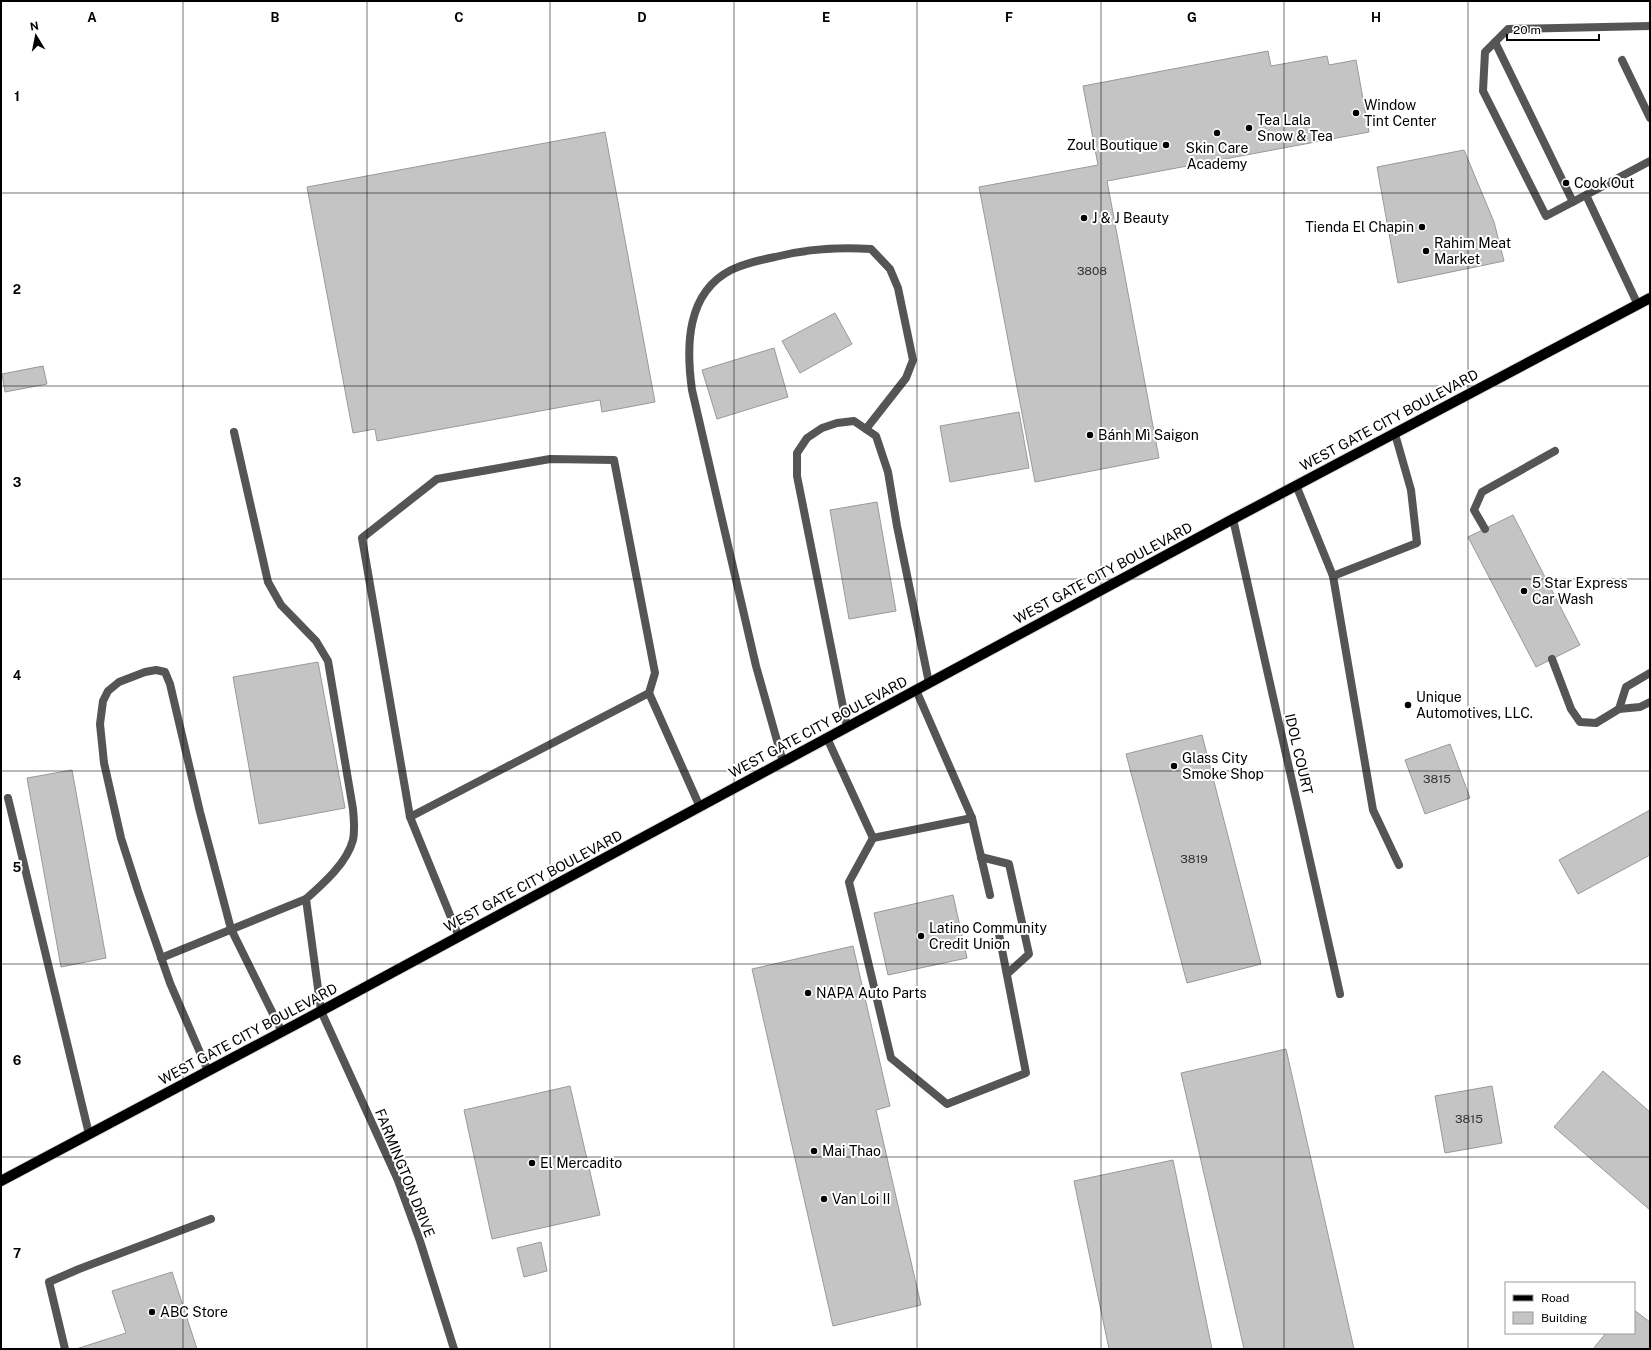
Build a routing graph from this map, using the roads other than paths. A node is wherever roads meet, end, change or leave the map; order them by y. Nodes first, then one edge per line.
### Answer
1 (1650, 26) edge
2 (1495, 42) junction
3 (1622, 60) dead end
4 (1650, 118) edge
5 (1650, 161) edge
6 (1586, 195) junction
7 (1573, 202) junction
8 (1650, 298) edge
9 (1638, 305) junction
10 (866, 429) junction
11 (234, 432) dead end
12 (1395, 434) junction
13 (1555, 451) dead end
14 (1296, 485) junction
15 (1233, 519) junction
16 (1485, 529) dead end
17 (1333, 576) junction
18 (1552, 659) dead end
19 (1650, 673) edge
20 (929, 683) junction
21 (916, 690) junction
22 (649, 693) junction
23 (1650, 702) edge
24 (1619, 709) junction
25 (847, 727) junction
26 (827, 738) junction
27 (783, 762) junction
28 (8, 798) dead end
29 (700, 806) junction
30 (410, 817) junction
31 (972, 818) junction
32 (873, 838) junction
33 (981, 857) junction
34 (1399, 865) dead end
35 (990, 895) dead end
36 (306, 899) junction
37 (231, 929) junction
38 (998, 929) dead end
39 (459, 937) junction
40 (161, 958) junction
41 (1007, 974) junction
42 (1340, 994) dead end
43 (321, 1011) junction
44 (282, 1032) junction
45 (208, 1071) junction
46 (90, 1134) junction
47 (1, 1182) edge
48 (211, 1219) dead end
49 (65, 1349) edge
50 (454, 1349) edge

1 - 2 street
2 - 7 street
2 - 7 street
3 - 4 street
5 - 6 street
6 - 7 street
6 - 9 street
8 - 9 main road, WEST GATE CITY BOULEVARD
9 - 12 main road, WEST GATE CITY BOULEVARD
10 - 20 street
10 - 25 street
10 - 27 street
11 - 36 street
12 - 14 main road, WEST GATE CITY BOULEVARD
12 - 17 street
13 - 16 street
14 - 15 main road, WEST GATE CITY BOULEVARD
14 - 17 street
15 - 20 main road, WEST GATE CITY BOULEVARD
15 - 42 street, IDOL COURT
17 - 34 street
18 - 24 street
19 - 24 street
20 - 21 main road, WEST GATE CITY BOULEVARD
21 - 25 main road, WEST GATE CITY BOULEVARD
21 - 31 street
22 - 29 street
22 - 30 street
22 - 30 street
23 - 24 street
25 - 26 main road, WEST GATE CITY BOULEVARD
26 - 27 main road, WEST GATE CITY BOULEVARD
26 - 32 street
27 - 29 main road, WEST GATE CITY BOULEVARD
28 - 46 street
29 - 39 main road, WEST GATE CITY BOULEVARD
30 - 39 street
31 - 32 street
31 - 33 street
32 - 41 street
33 - 35 street
33 - 41 street
36 - 37 street
36 - 43 street, FARMINGTON DRIVE
37 - 40 street
37 - 40 street
37 - 44 street
38 - 41 street
39 - 43 main road, WEST GATE CITY BOULEVARD
40 - 45 street
43 - 44 main road, WEST GATE CITY BOULEVARD
43 - 50 street, FARMINGTON DRIVE
44 - 45 main road, WEST GATE CITY BOULEVARD
45 - 46 main road, WEST GATE CITY BOULEVARD
46 - 47 main road, WEST GATE CITY BOULEVARD
48 - 49 street

